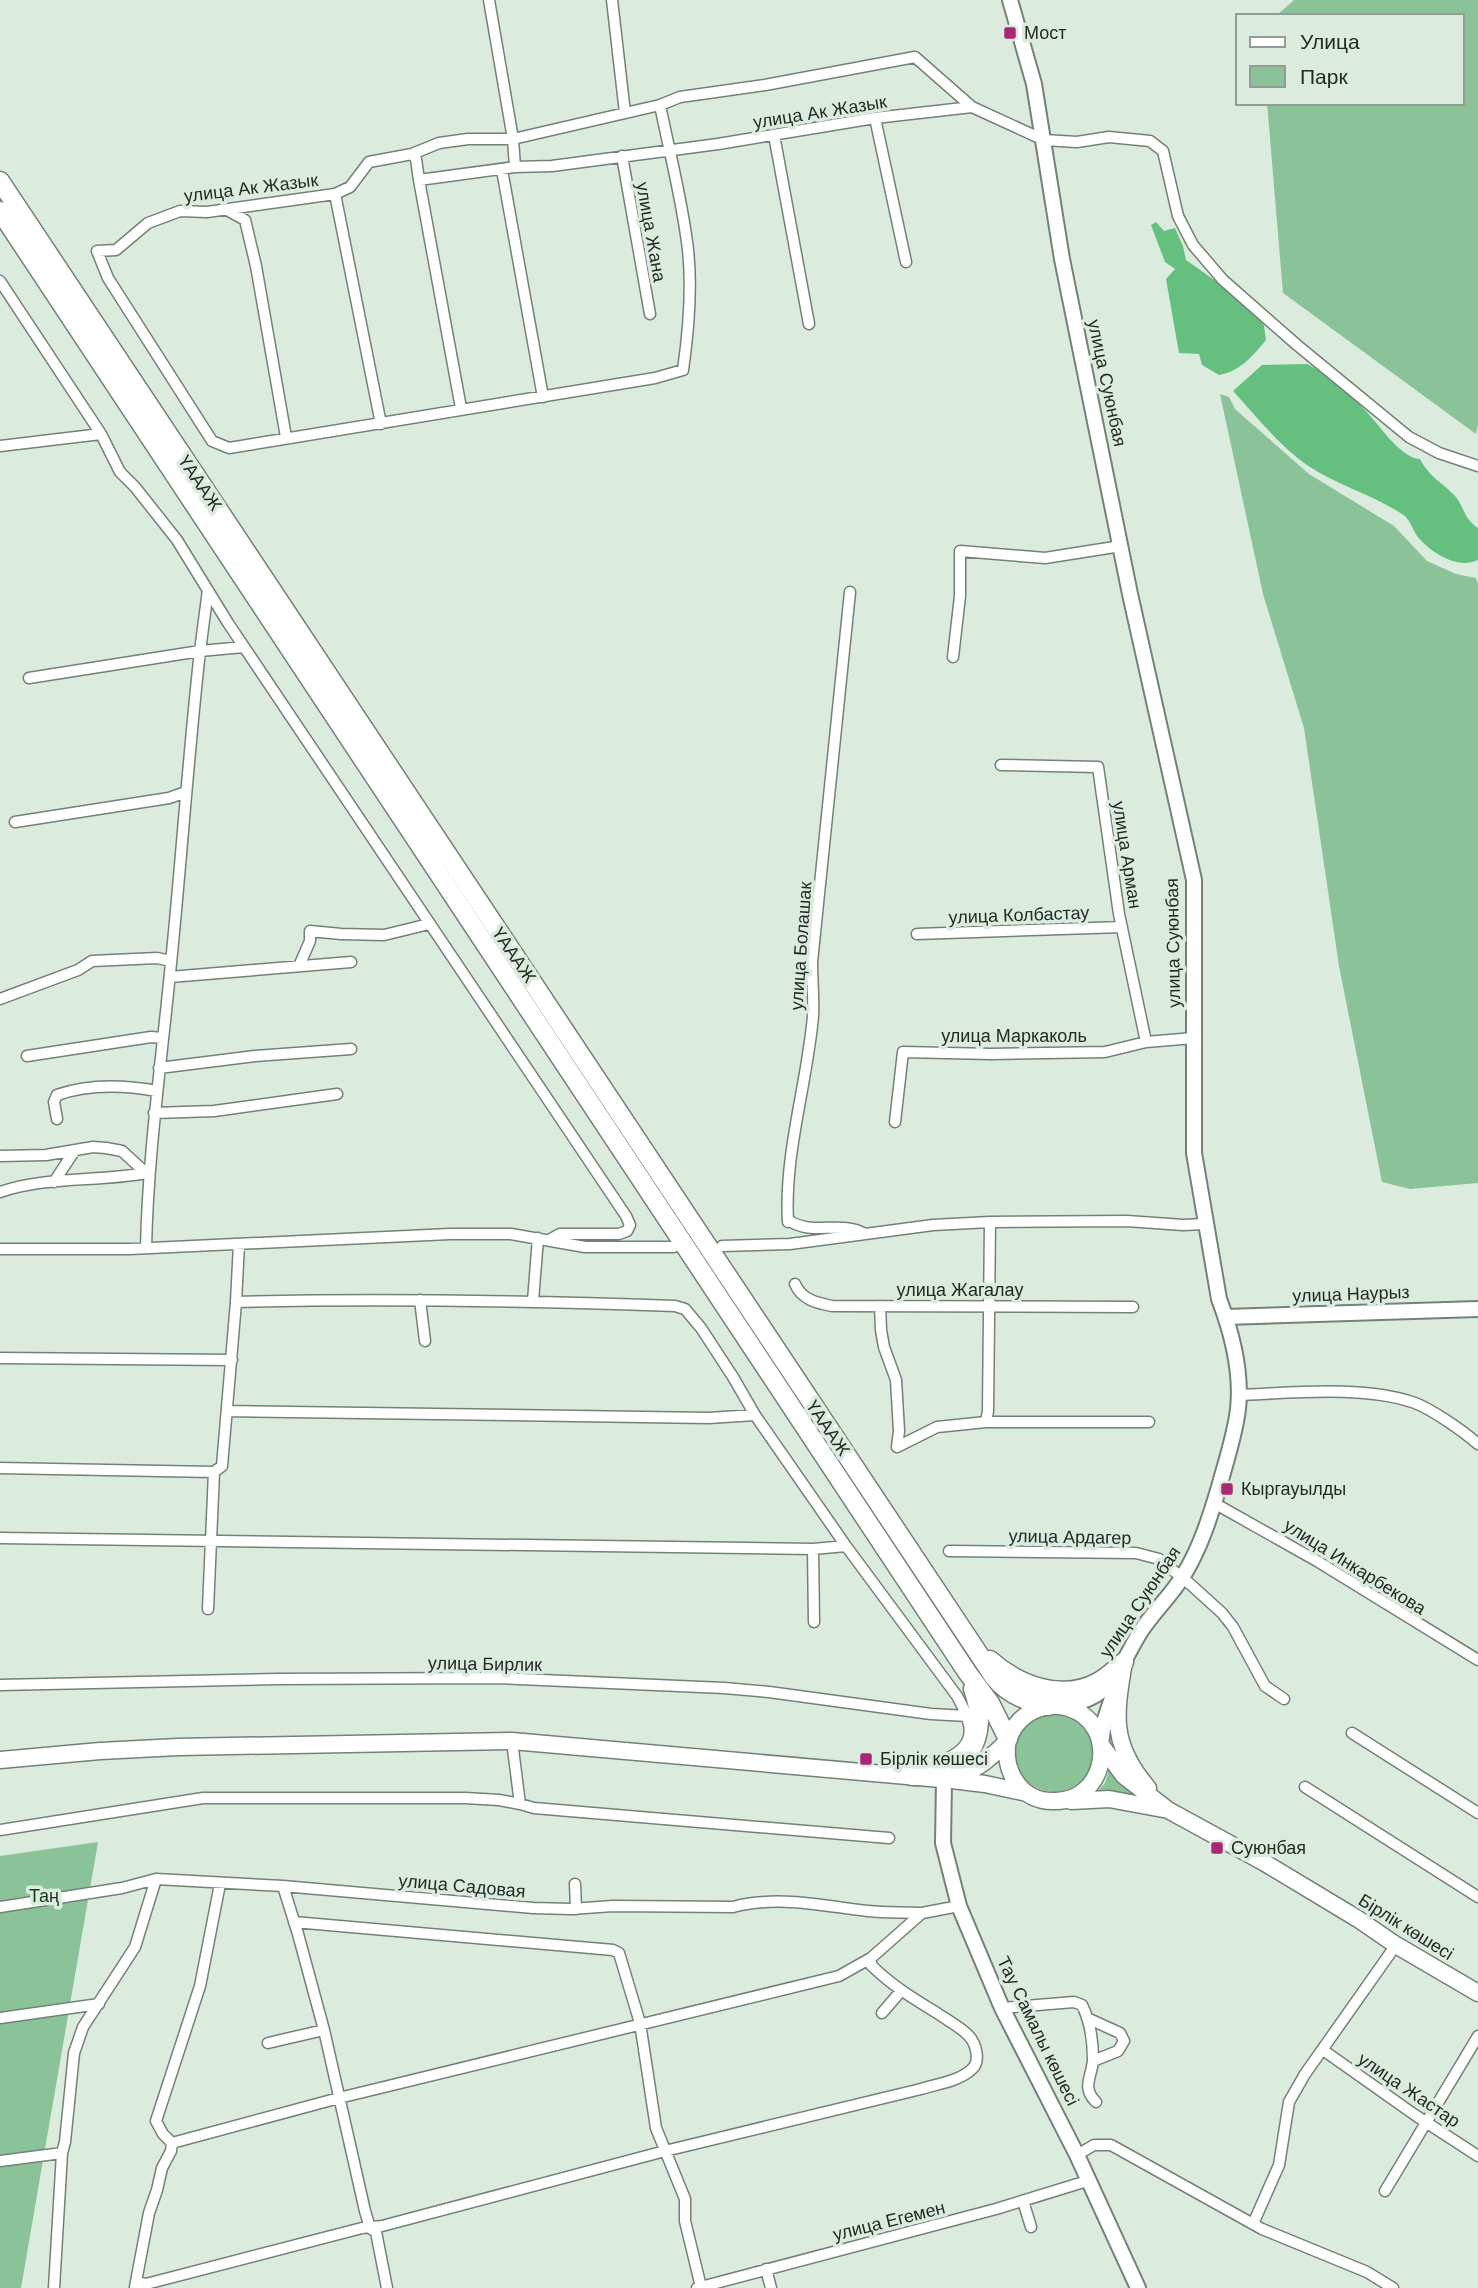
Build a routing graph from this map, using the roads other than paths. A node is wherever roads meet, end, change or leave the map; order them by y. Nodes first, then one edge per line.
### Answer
1 (489, 0) edge
2 (612, 0) edge
3 (1010, 0) edge
4 (660, 105) junction
5 (972, 107) junction
6 (625, 113) junction
7 (875, 118) junction
8 (774, 135) junction
9 (513, 139) junction
10 (1044, 140) junction
11 (669, 150) junction
12 (412, 154) junction
13 (622, 156) junction
14 (515, 167) junction
15 (502, 170) junction
16 (419, 180) junction
17 (0, 181) edge
18 (335, 194) junction
19 (226, 210) junction
20 (0, 211) edge
21 (906, 262) dead end
22 (0, 281) edge
23 (650, 314) dead end
24 (809, 324) dead end
25 (543, 397) junction
26 (461, 408) junction
27 (380, 424) junction
28 (101, 434) junction
29 (286, 437) junction
30 (0, 446) edge
31 (1478, 466) edge
32 (1121, 546) junction
33 (208, 590) junction
34 (850, 592) dead end
35 (244, 647) junction
36 (200, 651) junction
37 (953, 657) dead end
38 (29, 678) dead end
39 (1001, 765) dead end
40 (186, 792) junction
41 (15, 822) dead end
42 (429, 924) junction
43 (1122, 927) junction
44 (917, 934) dead end
45 (171, 961) junction
46 (351, 962) dead end
47 (299, 966) junction
48 (170, 977) junction
49 (0, 999) edge
50 (162, 1038) junction
51 (1194, 1038) junction
52 (1146, 1042) junction
53 (351, 1049) dead end
54 (27, 1056) dead end
55 (159, 1068) junction
56 (157, 1091) junction
57 (337, 1094) dead end
58 (155, 1113) junction
59 (57, 1119) dead end
60 (895, 1122) dead end
61 (75, 1150) junction
62 (0, 1156) edge
63 (147, 1173) junction
64 (54, 1182) junction
65 (0, 1192) edge
66 (990, 1222) junction
67 (1205, 1224) junction
68 (865, 1234) junction
69 (538, 1238) junction
70 (549, 1240) junction
71 (239, 1244) junction
72 (722, 1246) dead end
73 (674, 1247) dead end
74 (146, 1248) junction
75 (0, 1249) edge
76 (795, 1284) dead end
77 (420, 1300) junction
78 (533, 1301) junction
79 (236, 1302) junction
80 (880, 1306) junction
81 (990, 1306) junction
82 (1133, 1307) dead end
83 (1478, 1309) edge
84 (1226, 1317) junction
85 (425, 1341) dead end
86 (0, 1358) edge
87 (232, 1360) junction
88 (1238, 1395) junction
89 (228, 1411) junction
90 (755, 1415) junction
91 (986, 1422) junction
92 (1149, 1422) dead end
93 (1478, 1444) edge
94 (0, 1468) edge
95 (214, 1472) junction
96 (1214, 1503) junction
97 (0, 1538) edge
98 (210, 1542) junction
99 (846, 1546) junction
100 (813, 1549) junction
101 (949, 1551) dead end
102 (1182, 1578) junction
103 (208, 1609) dead end
104 (814, 1622) dead end
105 (969, 1638) junction
106 (1478, 1660) edge
107 (1124, 1661) junction
108 (967, 1672) junction
109 (0, 1685) edge
110 (1284, 1699) dead end
111 (1053, 1706) junction
112 (968, 1716) junction
113 (1352, 1733) dead end
114 (1008, 1739) junction
115 (512, 1741) junction
116 (1101, 1745) junction
117 (0, 1760) edge
118 (912, 1776) junction
119 (954, 1780) junction
120 (1305, 1787) dead end
121 (1027, 1793) junction
122 (1063, 1801) junction
123 (520, 1804) junction
124 (1168, 1810) junction
125 (1478, 1814) edge
126 (0, 1830) edge
127 (889, 1838) dead end
128 (156, 1879) junction
129 (220, 1884) junction
130 (575, 1884) dead end
131 (283, 1886) junction
132 (1478, 1897) edge
133 (959, 1906) junction
134 (0, 1907) edge
135 (576, 1909) junction
136 (922, 1913) junction
137 (294, 1922) junction
138 (1396, 1945) junction
139 (871, 1958) junction
140 (901, 1991) junction
141 (1478, 1993) edge
142 (99, 2004) junction
143 (1002, 2008) junction
144 (882, 2013) dead end
145 (0, 2018) edge
146 (1087, 2018) junction
147 (640, 2023) junction
148 (324, 2029) junction
149 (1478, 2036) edge
150 (268, 2043) dead end
151 (1323, 2050) junction
152 (1093, 2061) junction
153 (340, 2098) junction
154 (1096, 2102) dead end
155 (1426, 2121) junction
156 (172, 2143) junction
157 (665, 2151) junction
158 (62, 2153) junction
159 (1077, 2155) junction
160 (1478, 2156) edge
161 (0, 2161) edge
162 (1087, 2181) junction
163 (1385, 2192) dead end
164 (1023, 2201) junction
165 (1253, 2224) junction
166 (1031, 2227) dead end
167 (370, 2228) junction
168 (766, 2269) junction
169 (136, 2285) edge
170 (54, 2288) edge
171 (387, 2288) edge
172 (699, 2288) edge
173 (771, 2288) edge
174 (1138, 2288) edge
175 (1393, 2288) edge

1 - 9 street
2 - 6 street
3 - 10 main road, улица Суюнбая
4 - 5 street, улица Ак Жазык
4 - 6 street, улица Ак Жазык
4 - 11 street
5 - 7 street, улица Ак Жазык
5 - 10 street, улица Ак Жазык
6 - 9 street, улица Ак Жазык
7 - 8 street, улица Ак Жазык
7 - 21 street
8 - 11 street, улица Ак Жазык
8 - 24 street
9 - 12 street, улица Ак Жазык
9 - 14 street
10 - 31 street
10 - 32 main road, улица Суюнбая
11 - 13 street, улица Ак Жазык
11 - 25 street
12 - 16 street
12 - 18 street, улица Ак Жазык
13 - 14 street, улица Ак Жазык
13 - 23 street, улица Жана
14 - 15 street, улица Ак Жазык
15 - 16 street, улица Ак Жазык
15 - 25 street
16 - 26 street
17 - 105 highway, ҮАААЖ
18 - 19 street, улица Ак Жазык
18 - 27 street
19 - 29 street
19 - 29 street, улица Ак Жазык
20 - 108 highway, ҮАААЖ
22 - 28 street
25 - 26 street
26 - 27 street
27 - 29 street
28 - 30 street
28 - 33 street
32 - 37 street
32 - 51 main road, улица Суюнбая
33 - 35 street
33 - 36 street
34 - 68 street, улица Болашак
35 - 36 street
35 - 42 street
36 - 38 street
36 - 40 street
39 - 43 street, улица Арман
40 - 41 street
40 - 45 street
42 - 47 street
42 - 70 street
43 - 44 street, улица Колбастау
43 - 52 street, улица Арман
45 - 48 street
45 - 49 street
46 - 47 street
47 - 48 street
48 - 50 street
50 - 54 street
50 - 55 street
51 - 52 street, улица Маркаколь
51 - 67 main road, улица Суюнбая
52 - 60 street, улица Маркаколь
53 - 55 street
55 - 56 street
56 - 58 street
56 - 59 street
57 - 58 street
58 - 63 street
61 - 62 street
61 - 63 street
61 - 64 street
63 - 64 street
63 - 74 street
64 - 65 street
66 - 67 street
66 - 68 street
66 - 81 street
67 - 84 main road, улица Суюнбая
68 - 72 street
69 - 70 street
69 - 71 street
69 - 78 street
70 - 73 street
71 - 74 street
71 - 79 street
74 - 75 street
76 - 80 street, улица Жагалау
77 - 78 street
77 - 79 street
77 - 85 street
78 - 90 street
79 - 87 street
80 - 81 street, улица Жагалау
80 - 91 street
81 - 82 street, улица Жагалау
81 - 91 street
83 - 84 main road, улица Наурыз
84 - 88 main road, улица Суюнбая
86 - 87 street
87 - 89 street
88 - 93 street
88 - 96 main road, улица Суюнбая
89 - 90 street
89 - 95 street
90 - 99 street
91 - 92 street
94 - 95 street
95 - 98 street
96 - 102 main road, улица Суюнбая
96 - 106 street, улица Инкарбекова
97 - 98 street
98 - 100 street
98 - 103 street
99 - 100 street
99 - 112 street
100 - 104 street
101 - 102 street, улица Ардагер
102 - 107 main road, улица Суюнбая
102 - 110 street, улица Ардагер
105 - 107 highway
105 - 111 highway, ҮАААЖ
107 - 111 main road, улица Суюнбая
107 - 116 main road
107 - 124 main road
108 - 114 highway, ҮАААЖ
108 - 118 highway
109 - 112 street, улица Бирлик
111 - 114 main road
111 - 116 main road
112 - 118 street
113 - 125 street
114 - 119 main road
114 - 121 main road
115 - 117 main road
115 - 118 main road
115 - 123 street
116 - 122 main road
116 - 124 main road
118 - 119 main road
119 - 121 main road
119 - 133 main road, Тау Самалы көшесі
120 - 132 street
121 - 122 main road
122 - 124 main road
123 - 126 street
123 - 127 street
124 - 138 main road, Бірлік көшесі
128 - 129 street, улица Садовая
128 - 134 street, улица Садовая
128 - 142 street
129 - 131 street, улица Садовая
129 - 156 street
130 - 135 street
131 - 135 street, улица Садовая
131 - 137 street
133 - 136 street, улица Садовая
133 - 143 main road, Тау Самалы көшесі
135 - 136 street, улица Садовая
136 - 139 street
137 - 147 street
137 - 148 street
138 - 141 main road, Бірлік көшесі
138 - 151 street
139 - 140 street
139 - 147 street
140 - 144 street
140 - 157 street
142 - 145 street
142 - 158 street
143 - 146 street
143 - 159 main road, Тау Самалы көшесі
146 - 152 street
146 - 152 street
147 - 153 street
147 - 157 street
148 - 150 street
148 - 153 street
149 - 155 street
151 - 155 street, улица Жастар
151 - 165 street
152 - 154 street
153 - 156 street
153 - 167 street
155 - 160 street, улица Жастар
155 - 163 street
156 - 169 street
157 - 167 street
157 - 172 street
158 - 161 street
158 - 170 street
159 - 162 main road, Тау Самалы көшесі
159 - 165 street
162 - 164 street, улица Егемен
162 - 174 main road, Тау Самалы көшесі
164 - 166 street
164 - 168 street, улица Егемен
165 - 175 street
167 - 169 street
167 - 171 street
168 - 172 street, улица Егемен
168 - 173 street

